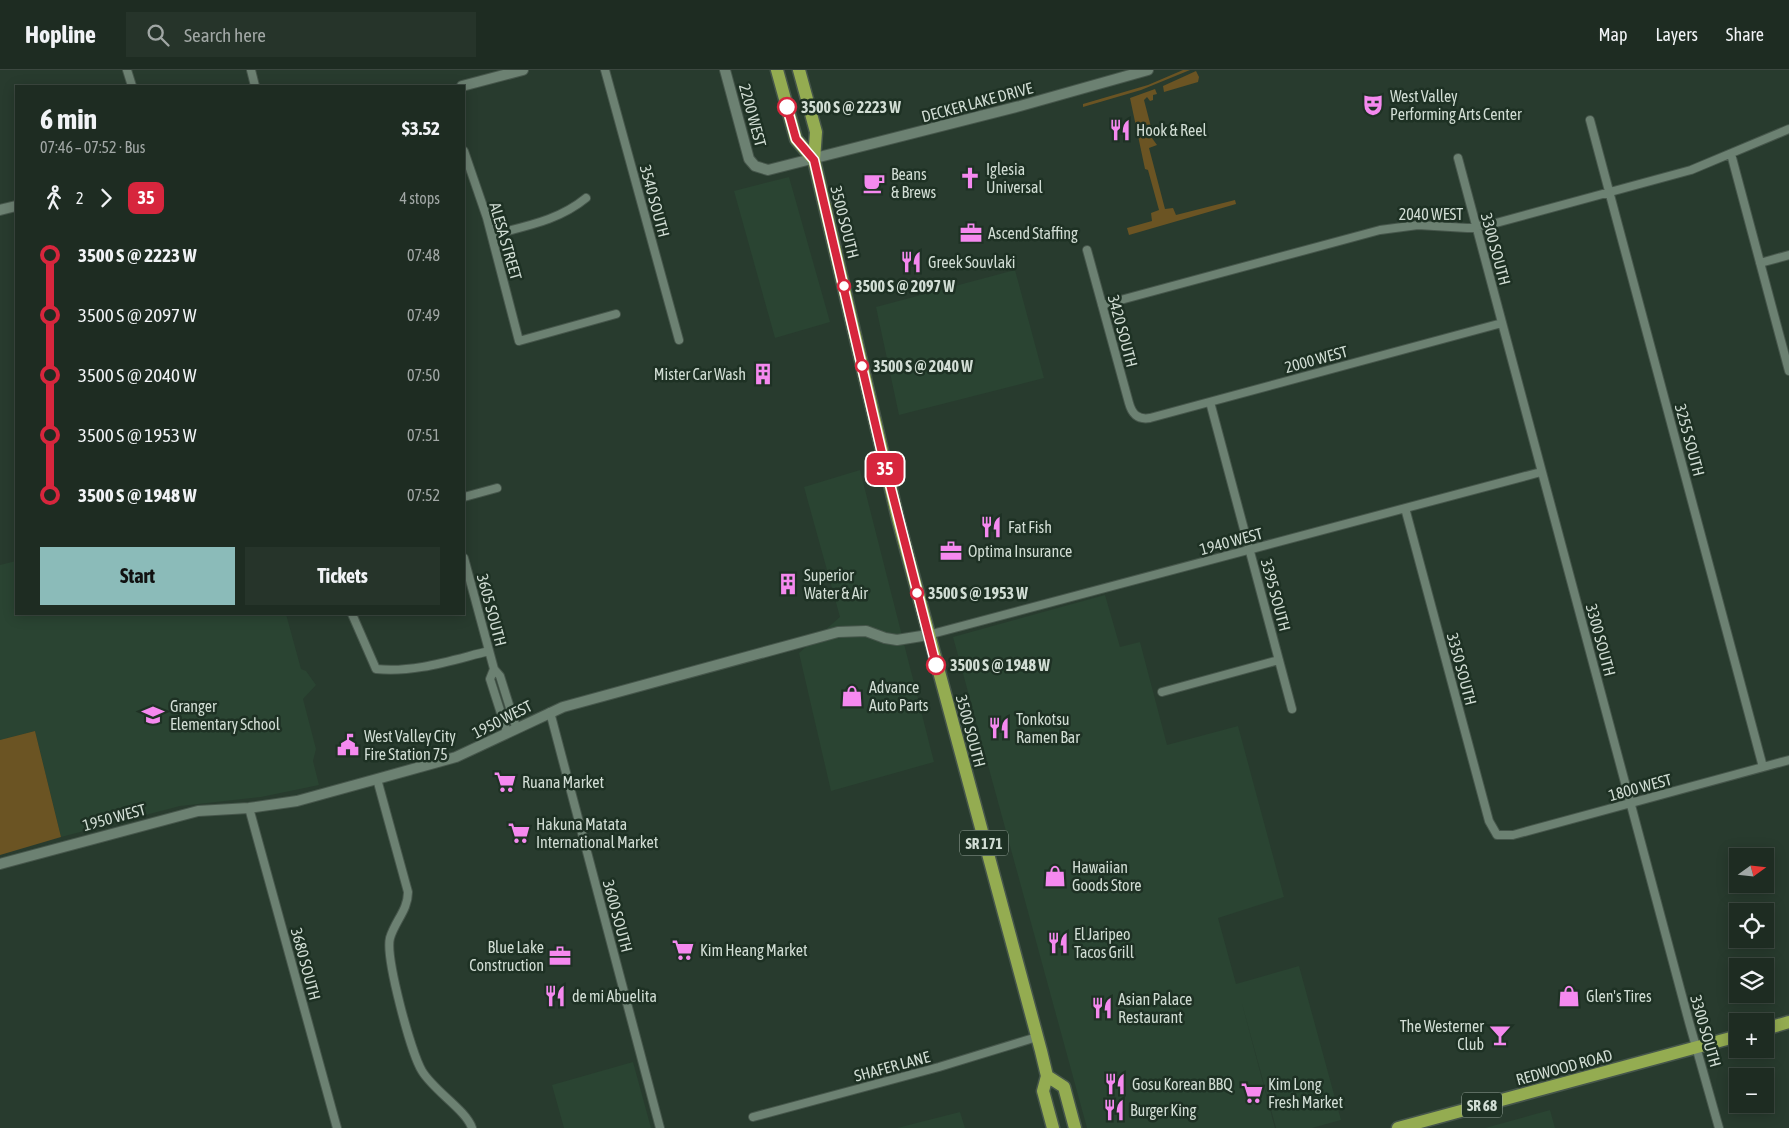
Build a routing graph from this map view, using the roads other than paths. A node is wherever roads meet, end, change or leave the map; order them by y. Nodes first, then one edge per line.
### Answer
1 (128, 70) edge
2 (251, 70) edge
3 (523, 70) edge
4 (605, 70) edge
5 (725, 70) edge
6 (777, 70) edge
7 (799, 70) edge
8 (1148, 70) edge
9 (132, 85) edge
10 (255, 85) edge
11 (465, 85) edge
12 (1590, 120) dead end
13 (1789, 129) edge
14 (465, 154) edge
15 (1731, 154) junction
16 (1458, 158) dead end
17 (814, 160) junction
18 (1610, 192) junction
19 (586, 198) dead end
20 (15, 206) edge
21 (0, 210) edge
22 (1476, 226) junction
23 (492, 235) junction
24 (1087, 250) dead end
25 (1789, 255) edge
26 (1760, 263) junction
27 (1102, 305) junction
28 (616, 314) dead end
29 (1502, 323) junction
30 (678, 340) dead end
31 (1789, 371) edge
32 (1210, 402) junction
33 (1137, 417) joint
34 (1541, 472) junction
35 (497, 488) dead end
36 (465, 497) edge
37 (1405, 508) junction
38 (1250, 550) junction
39 (465, 562) edge
40 (352, 615) edge
41 (928, 636) junction
42 (489, 651) junction
43 (1279, 660) junction
44 (1162, 692) dead end
45 (1292, 709) dead end
46 (550, 712) junction
47 (511, 729) junction
48 (1789, 760) edge
49 (1763, 767) junction
50 (378, 780) junction
51 (1630, 803) junction
52 (249, 808) junction
53 (1497, 836) joint
54 (0, 864) edge
55 (1789, 1022) edge
56 (1774, 1026) edge
57 (1037, 1037) junction
58 (1729, 1039) edge
59 (1697, 1048) junction
60 (1048, 1076) junction
61 (753, 1117) dead end
62 (1404, 1127) edge
63 (336, 1128) edge
64 (472, 1128) edge
65 (660, 1128) edge
66 (1053, 1128) edge
67 (1075, 1128) edge
68 (1719, 1128) edge

1 - 9 street
2 - 10 street
3 - 11 street
4 - 30 street, 3540 SOUTH
5 - 17 street, 2200 WEST
6 - 17 main road, 3500 SOUTH / SR 171
7 - 17 main road, 3500 SOUTH / SR 171
8 - 17 street, DECKER LAKE DRIVE
12 - 18 street, 3255 SOUTH
13 - 15 street, 2040 WEST
14 - 23 street, ALESA STREET
15 - 18 street, 2040 WEST
15 - 26 street
16 - 22 street, 3300 SOUTH
17 - 41 main road, 3500 SOUTH / SR 171
18 - 22 street, 2040 WEST
18 - 49 street, 3255 SOUTH
19 - 23 street
20 - 21 street
22 - 27 street, 2040 WEST
22 - 29 street, 3300 SOUTH
23 - 28 street, ALESA STREET
24 - 27 street, 3420 SOUTH
25 - 26 street
26 - 31 street
27 - 33 street, 3420 SOUTH
29 - 32 street, 2000 WEST
29 - 34 street, 3300 SOUTH
32 - 33 street, 2000 WEST
32 - 38 street, 3395 SOUTH
34 - 37 street, 1940 WEST
34 - 51 street, 3300 SOUTH
35 - 36 street
37 - 38 street, 1940 WEST
37 - 53 street, 3350 SOUTH
38 - 41 street, 1940 WEST
38 - 43 street, 3395 SOUTH
39 - 42 street, 3605 SOUTH
40 - 42 street
41 - 46 street, 1950 WEST
41 - 57 main road, 3500 SOUTH / SR 171
42 - 47 street, 3605 SOUTH
43 - 44 street
43 - 45 street, 3395 SOUTH
46 - 47 street, 1950 WEST
46 - 65 street, 3600 SOUTH
47 - 50 street, 1950 WEST
48 - 49 street, 1800 WEST
49 - 51 street, 1800 WEST
50 - 52 street, 1950 WEST
50 - 64 street
51 - 53 street, 1800 WEST
51 - 59 street, 3300 SOUTH
52 - 54 street, 1950 WEST
52 - 63 street, 3680 SOUTH
55 - 56 main road
57 - 60 main road, 3500 SOUTH / SR 171
57 - 61 street, SHAFER LANE
58 - 59 main road, REDWOOD ROAD / SR 68
59 - 62 main road, REDWOOD ROAD / SR 68
59 - 68 street, 3300 SOUTH
60 - 66 main road, 3500 SOUTH / SR 171
60 - 67 main road

